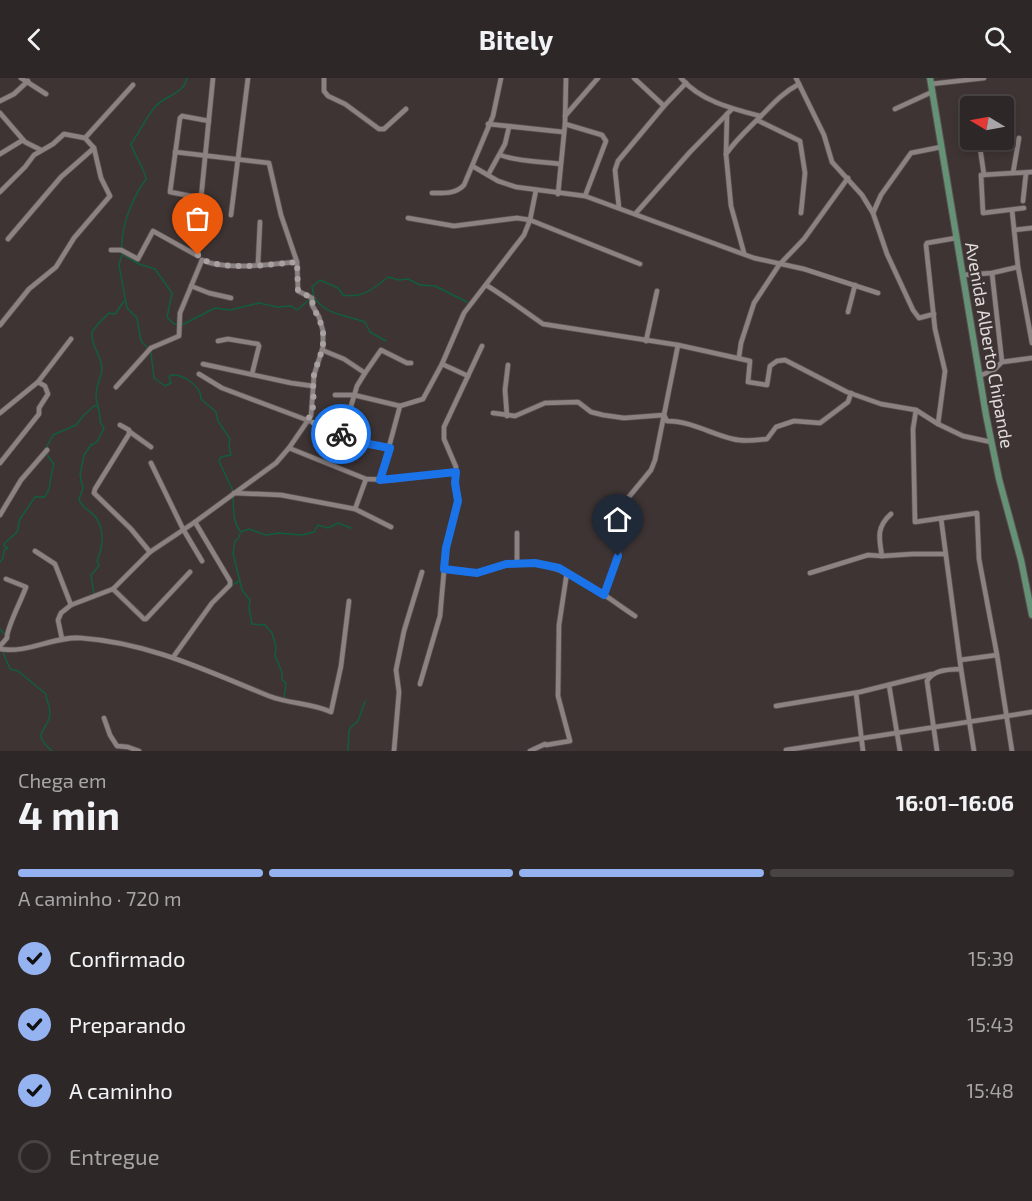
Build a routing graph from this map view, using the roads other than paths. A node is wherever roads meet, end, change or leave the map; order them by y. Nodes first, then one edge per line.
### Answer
1 (21, 78) edge
2 (213, 78) edge
3 (248, 78) edge
4 (324, 78) edge
5 (501, 78) edge
6 (566, 78) edge
7 (598, 78) edge
8 (634, 78) edge
9 (681, 78) edge
10 (796, 78) edge
11 (984, 78) edge
12 (28, 81) junction
13 (930, 81) edge
14 (686, 83) junction
15 (800, 84) junction
16 (133, 85) dead end
17 (932, 92) junction
18 (46, 94) dead end
19 (0, 101) edge
20 (664, 106) junction
21 (406, 109) dead end
22 (732, 109) junction
23 (895, 109) dead end
24 (727, 113) junction
25 (0, 115) edge
26 (565, 116) junction
27 (759, 118) junction
28 (209, 121) junction
29 (488, 124) junction
30 (565, 124) junction
31 (509, 127) junction
32 (563, 132) junction
33 (85, 138) junction
34 (1019, 138) dead end
35 (23, 140) junction
36 (941, 147) junction
37 (94, 148) junction
38 (41, 150) junction
39 (980, 150) edge
40 (175, 152) junction
41 (0, 154) edge
42 (726, 154) junction
43 (500, 155) junction
44 (206, 156) junction
45 (239, 158) junction
46 (560, 164) junction
47 (474, 167) junction
48 (1029, 172) edge
49 (1013, 173) junction
50 (488, 175) junction
51 (984, 175) junction
52 (848, 178) junction
53 (536, 190) junction
54 (0, 192) edge
55 (432, 193) dead end
56 (558, 194) junction
57 (585, 196) junction
58 (201, 198) junction
59 (1023, 201) dead end
60 (619, 208) junction
61 (1024, 208) dead end
62 (1012, 210) junction
63 (636, 213) junction
64 (801, 213) dead end
65 (873, 213) junction
66 (231, 215) dead end
67 (408, 218) dead end
68 (530, 220) junction
69 (260, 222) dead end
70 (1032, 228) edge
71 (1014, 230) junction
72 (956, 238) junction
73 (8, 239) dead end
74 (111, 250) dead end
75 (744, 253) junction
76 (198, 255) junction
77 (202, 260) junction
78 (297, 262) junction
79 (258, 264) junction
80 (640, 264) dead end
81 (779, 265) junction
82 (1018, 267) junction
83 (992, 273) junction
84 (963, 275) junction
85 (486, 285) junction
86 (855, 285) junction
87 (191, 286) junction
88 (657, 291) dead end
89 (878, 293) dead end
90 (1023, 294) junction
91 (1032, 294) edge
92 (231, 298) dead end
93 (848, 312) dead end
94 (934, 314) junction
95 (0, 325) edge
96 (71, 339) dead end
97 (218, 341) dead end
98 (646, 341) junction
99 (1032, 343) edge
100 (678, 345) junction
101 (482, 346) dead end
102 (322, 350) junction
103 (739, 357) junction
104 (1032, 358) edge
105 (1002, 362) junction
106 (411, 363) dead end
107 (203, 364) dead end
108 (442, 364) junction
109 (508, 365) dead end
110 (365, 373) junction
111 (198, 374) dead end
112 (252, 374) junction
113 (468, 376) junction
114 (979, 376) junction
115 (38, 382) junction
116 (313, 386) junction
117 (116, 387) dead end
118 (851, 393) junction
119 (334, 395) dead end
120 (354, 396) junction
121 (400, 406) junction
122 (916, 410) junction
123 (0, 413) edge
124 (493, 413) dead end
125 (664, 415) junction
126 (507, 416) junction
127 (307, 420) junction
128 (120, 424) dead end
129 (938, 424) junction
130 (130, 432) junction
131 (340, 434) junction
132 (991, 442) junction
133 (151, 447) dead end
134 (289, 448) junction
135 (390, 448) junction
136 (47, 450) dead end
137 (0, 462) edge
138 (151, 463) dead end
139 (456, 472) junction
140 (366, 479) junction
141 (380, 480) junction
142 (234, 493) junction
143 (355, 508) junction
144 (891, 514) dead end
145 (0, 515) edge
146 (941, 518) junction
147 (195, 522) junction
148 (391, 527) dead end
149 (183, 529) junction
150 (517, 533) dead end
151 (35, 551) dead end
152 (150, 552) junction
153 (945, 555) junction
154 (882, 556) junction
155 (202, 561) dead end
156 (517, 562) junction
157 (444, 569) junction
158 (190, 572) dead end
159 (422, 572) dead end
160 (567, 572) junction
161 (810, 573) dead end
162 (6, 579) dead end
163 (113, 589) junction
164 (604, 595) junction
165 (349, 601) dead end
166 (71, 605) junction
167 (1032, 615) edge
168 (635, 616) dead end
169 (62, 639) junction
170 (0, 647) edge
171 (997, 655) junction
172 (174, 656) junction
173 (960, 660) junction
174 (961, 669) junction
175 (932, 674) junction
176 (420, 684) dead end
177 (889, 684) junction
178 (856, 693) junction
179 (776, 706) dead end
180 (1032, 712) edge
181 (1006, 715) junction
182 (104, 718) dead end
183 (969, 721) junction
184 (933, 727) junction
185 (898, 732) junction
186 (861, 738) junction
187 (786, 750) edge
188 (139, 751) edge
189 (394, 751) edge
190 (530, 751) edge
191 (863, 751) edge
192 (900, 751) edge
193 (937, 751) edge
194 (974, 751) edge
195 (1012, 751) edge

1 - 12 street
2 - 28 street
3 - 45 street
4 - 21 street
5 - 29 street
6 - 26 street
7 - 26 street
8 - 20 street
9 - 14 street
10 - 15 street
11 - 13 street
12 - 18 street
12 - 19 street
13 - 17 main road, Avenida Alberto Chipande
14 - 20 street
14 - 22 street
15 - 27 street
15 - 52 street
16 - 33 street
17 - 23 street
17 - 36 main road, Avenida Alberto Chipande
20 - 60 street
22 - 24 street
22 - 27 street
24 - 42 street
24 - 63 street
25 - 35 street
26 - 30 street
27 - 42 street
27 - 64 street
28 - 40 street
28 - 44 street
29 - 31 street
29 - 47 street
30 - 32 street
30 - 57 street
31 - 32 street
31 - 43 street
32 - 46 street
33 - 37 street
33 - 38 street
34 - 49 street
35 - 38 street
35 - 41 street
36 - 65 street
36 - 72 main road, Avenida Alberto Chipande
37 - 73 street
37 - 95 street
38 - 54 street
39 - 51 street
40 - 44 street
40 - 58 street
42 - 75 street
43 - 46 street
43 - 50 street
44 - 45 street
44 - 58 street
45 - 66 street
45 - 78 street
46 - 56 street
47 - 50 street
47 - 55 street
48 - 49 street
48 - 59 street
49 - 51 street
50 - 53 street
51 - 62 street
52 - 65 street
52 - 81 street
53 - 56 street
53 - 68 street
56 - 57 street
57 - 60 street
58 - 76 street
60 - 63 street
61 - 62 street
62 - 71 street
63 - 75 street
65 - 94 street
67 - 68 street
68 - 80 street
68 - 85 street
69 - 79 street
70 - 71 street
71 - 82 street
72 - 84 main road, Avenida Alberto Chipande
72 - 94 street
74 - 76 street
75 - 81 street
76 - 77 street
77 - 79 street
77 - 87 street
78 - 79 street
78 - 102 street
81 - 86 street
81 - 103 street
82 - 83 street
82 - 90 street
83 - 84 street
83 - 105 street
84 - 114 main road, Avenida Alberto Chipande
85 - 98 street
85 - 108 street
86 - 89 street
86 - 93 street
87 - 92 street
87 - 117 street
88 - 98 street
90 - 91 street
90 - 99 street
94 - 129 street
96 - 115 street
97 - 112 street
98 - 100 street
100 - 103 street
100 - 125 street
101 - 113 street
102 - 110 street
102 - 116 street
103 - 118 street
104 - 105 street
105 - 114 street
106 - 110 street
107 - 112 street
108 - 113 street
108 - 121 street
109 - 126 street
110 - 120 street
111 - 127 street
112 - 116 street
113 - 139 street
114 - 132 main road, Avenida Alberto Chipande
115 - 123 street
115 - 137 street
116 - 127 street
118 - 122 street
118 - 125 street
119 - 120 street
120 - 121 street
120 - 131 street
121 - 135 street
122 - 129 street
122 - 146 street
124 - 126 street
125 - 126 street
125 - 164 street
127 - 131 street
127 - 134 street
128 - 130 street
129 - 132 street
130 - 133 street
130 - 152 street
131 - 135 street
132 - 167 main road, Avenida Alberto Chipande
134 - 140 street
134 - 142 street
135 - 141 street
136 - 145 street
138 - 149 street
139 - 141 street
139 - 157 street
140 - 141 street
140 - 143 street
142 - 143 street
142 - 147 street
143 - 148 street
144 - 154 street
146 - 153 street
146 - 171 street
147 - 149 street
147 - 172 street
149 - 152 street
149 - 155 street
150 - 156 street
151 - 166 street
152 - 163 street
153 - 154 street
153 - 173 street
154 - 161 street
156 - 157 street
156 - 160 street
157 - 176 street
158 - 163 street
159 - 189 street
160 - 164 street
160 - 190 street
162 - 170 street
163 - 166 street
164 - 168 street
165 - 172 street
166 - 169 street
169 - 170 street
169 - 172 street
171 - 173 street
171 - 181 street
173 - 174 street
174 - 175 street
174 - 183 street
175 - 177 street
175 - 184 street
177 - 178 street
177 - 185 street
178 - 179 street
178 - 186 street
180 - 181 street
181 - 183 street
181 - 195 street
182 - 188 street
183 - 184 street
183 - 194 street
184 - 185 street
184 - 193 street
185 - 186 street
185 - 192 street
186 - 187 street
186 - 191 street

